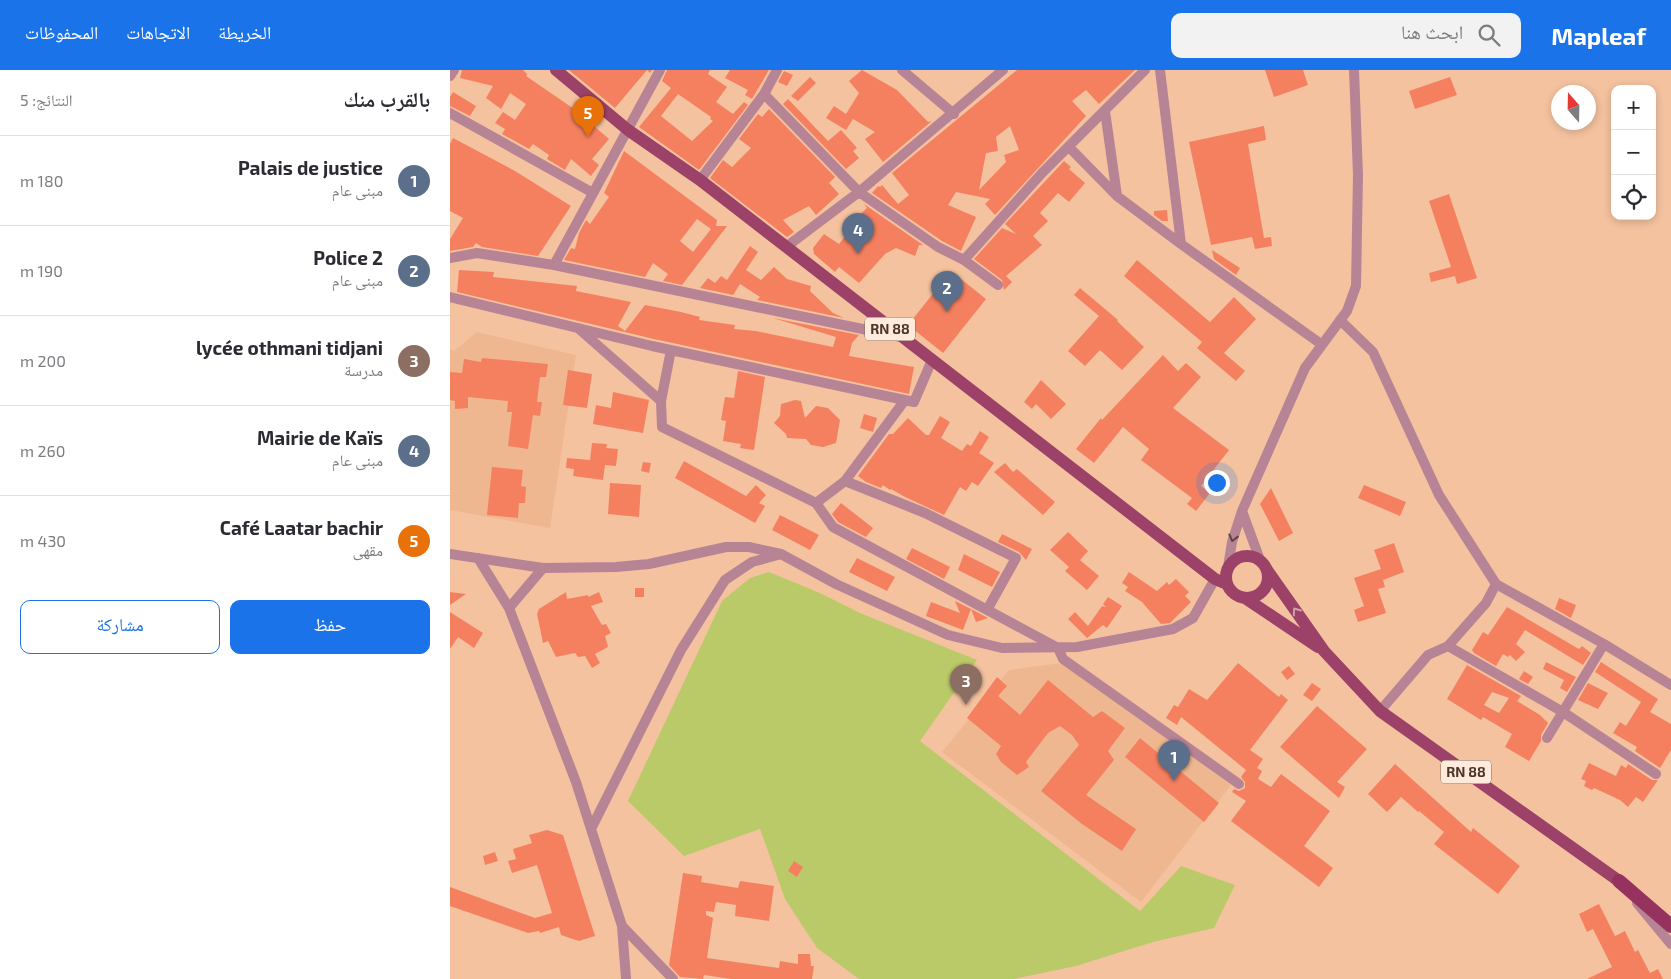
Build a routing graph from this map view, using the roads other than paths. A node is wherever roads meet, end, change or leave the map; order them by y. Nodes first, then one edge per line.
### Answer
1 (454, 70) edge
2 (556, 70) edge
3 (660, 70) edge
4 (777, 70) edge
5 (902, 70) edge
6 (1003, 70) edge
7 (1145, 70) edge
8 (1160, 70) edge
9 (1354, 70) edge
10 (450, 76) edge
11 (764, 94) junction
12 (1106, 110) junction
13 (450, 113) edge
14 (954, 114) junction
15 (628, 130) junction
16 (1069, 147) junction
17 (700, 180) junction
18 (858, 192) junction
19 (593, 193) junction
20 (1117, 196) junction
21 (1181, 244) junction
22 (786, 248) junction
23 (450, 258) edge
24 (964, 260) junction
25 (554, 265) junction
26 (998, 285) dead end
27 (450, 297) edge
28 (1340, 320) junction
29 (577, 328) junction
30 (900, 337) junction
31 (1321, 344) junction
32 (671, 350) junction
33 (932, 360) junction
34 (905, 400) junction
35 (661, 401) junction
36 (845, 481) junction
37 (816, 503) junction
38 (1242, 511) junction
39 (450, 554) edge
40 (781, 554) junction
41 (478, 558) junction
42 (1263, 565) junction
43 (1228, 566) junction
44 (543, 568) junction
45 (1221, 582) junction
46 (1496, 584) junction
47 (1245, 598) junction
48 (509, 608) junction
49 (987, 610) junction
50 (1604, 644) junction
51 (1448, 646) junction
52 (1058, 648) junction
53 (1324, 651) junction
54 (1671, 685) edge
55 (1380, 711) junction
56 (1563, 712) junction
57 (1547, 738) dead end
58 (1656, 774) dead end
59 (1239, 784) dead end
60 (590, 829) junction
61 (1619, 881) junction
62 (1671, 916) edge
63 (622, 926) junction
64 (1671, 926) edge
65 (1671, 944) edge
66 (626, 979) edge
67 (673, 979) edge

1 - 10 street
2 - 15 main road, RN 88
3 - 15 street
4 - 11 street
5 - 14 street
6 - 14 street
7 - 12 street
8 - 21 street
9 - 28 street
11 - 17 street
11 - 18 street
12 - 16 street
12 - 20 street
13 - 19 street
14 - 18 street
15 - 17 main road, RN 88
15 - 19 street
16 - 20 street
16 - 24 street
17 - 22 main road, RN 88
18 - 22 street
18 - 24 street
19 - 25 street
20 - 21 street
21 - 31 street
22 - 30 main road, RN 88
23 - 25 street
24 - 26 street
25 - 30 street
27 - 29 street
28 - 31 street
28 - 46 street
29 - 32 street
29 - 35 street
30 - 33 main road, RN 88
31 - 38 street
32 - 34 street
32 - 35 street
33 - 34 street
33 - 45 main road, RN 88
34 - 36 street
35 - 37 street
36 - 37 street
36 - 49 street
37 - 49 street
38 - 42 street
38 -> 43 street
39 - 41 street
40 - 44 street
40 - 52 street
40 - 60 street
41 - 44 street
41 - 48 street
42 - 43 main road
42 - 47 main road
53 -> 42 main road, RN 88
43 - 45 main road
44 - 48 street
45 - 47 main road
45 - 52 street
46 - 50 street
46 - 51 street
47 - 53 main road, RN 88
48 - 60 street
49 - 52 street
50 - 54 street
50 - 56 street
51 - 55 street
51 - 56 street
52 - 59 street
53 - 55 main road, RN 88
55 - 61 main road, RN 88
56 - 57 street
56 - 58 street
60 - 63 street
61 - 62 highway, RN 88
61 - 64 highway, RN 88
61 - 65 street
63 - 66 street
63 - 67 street

